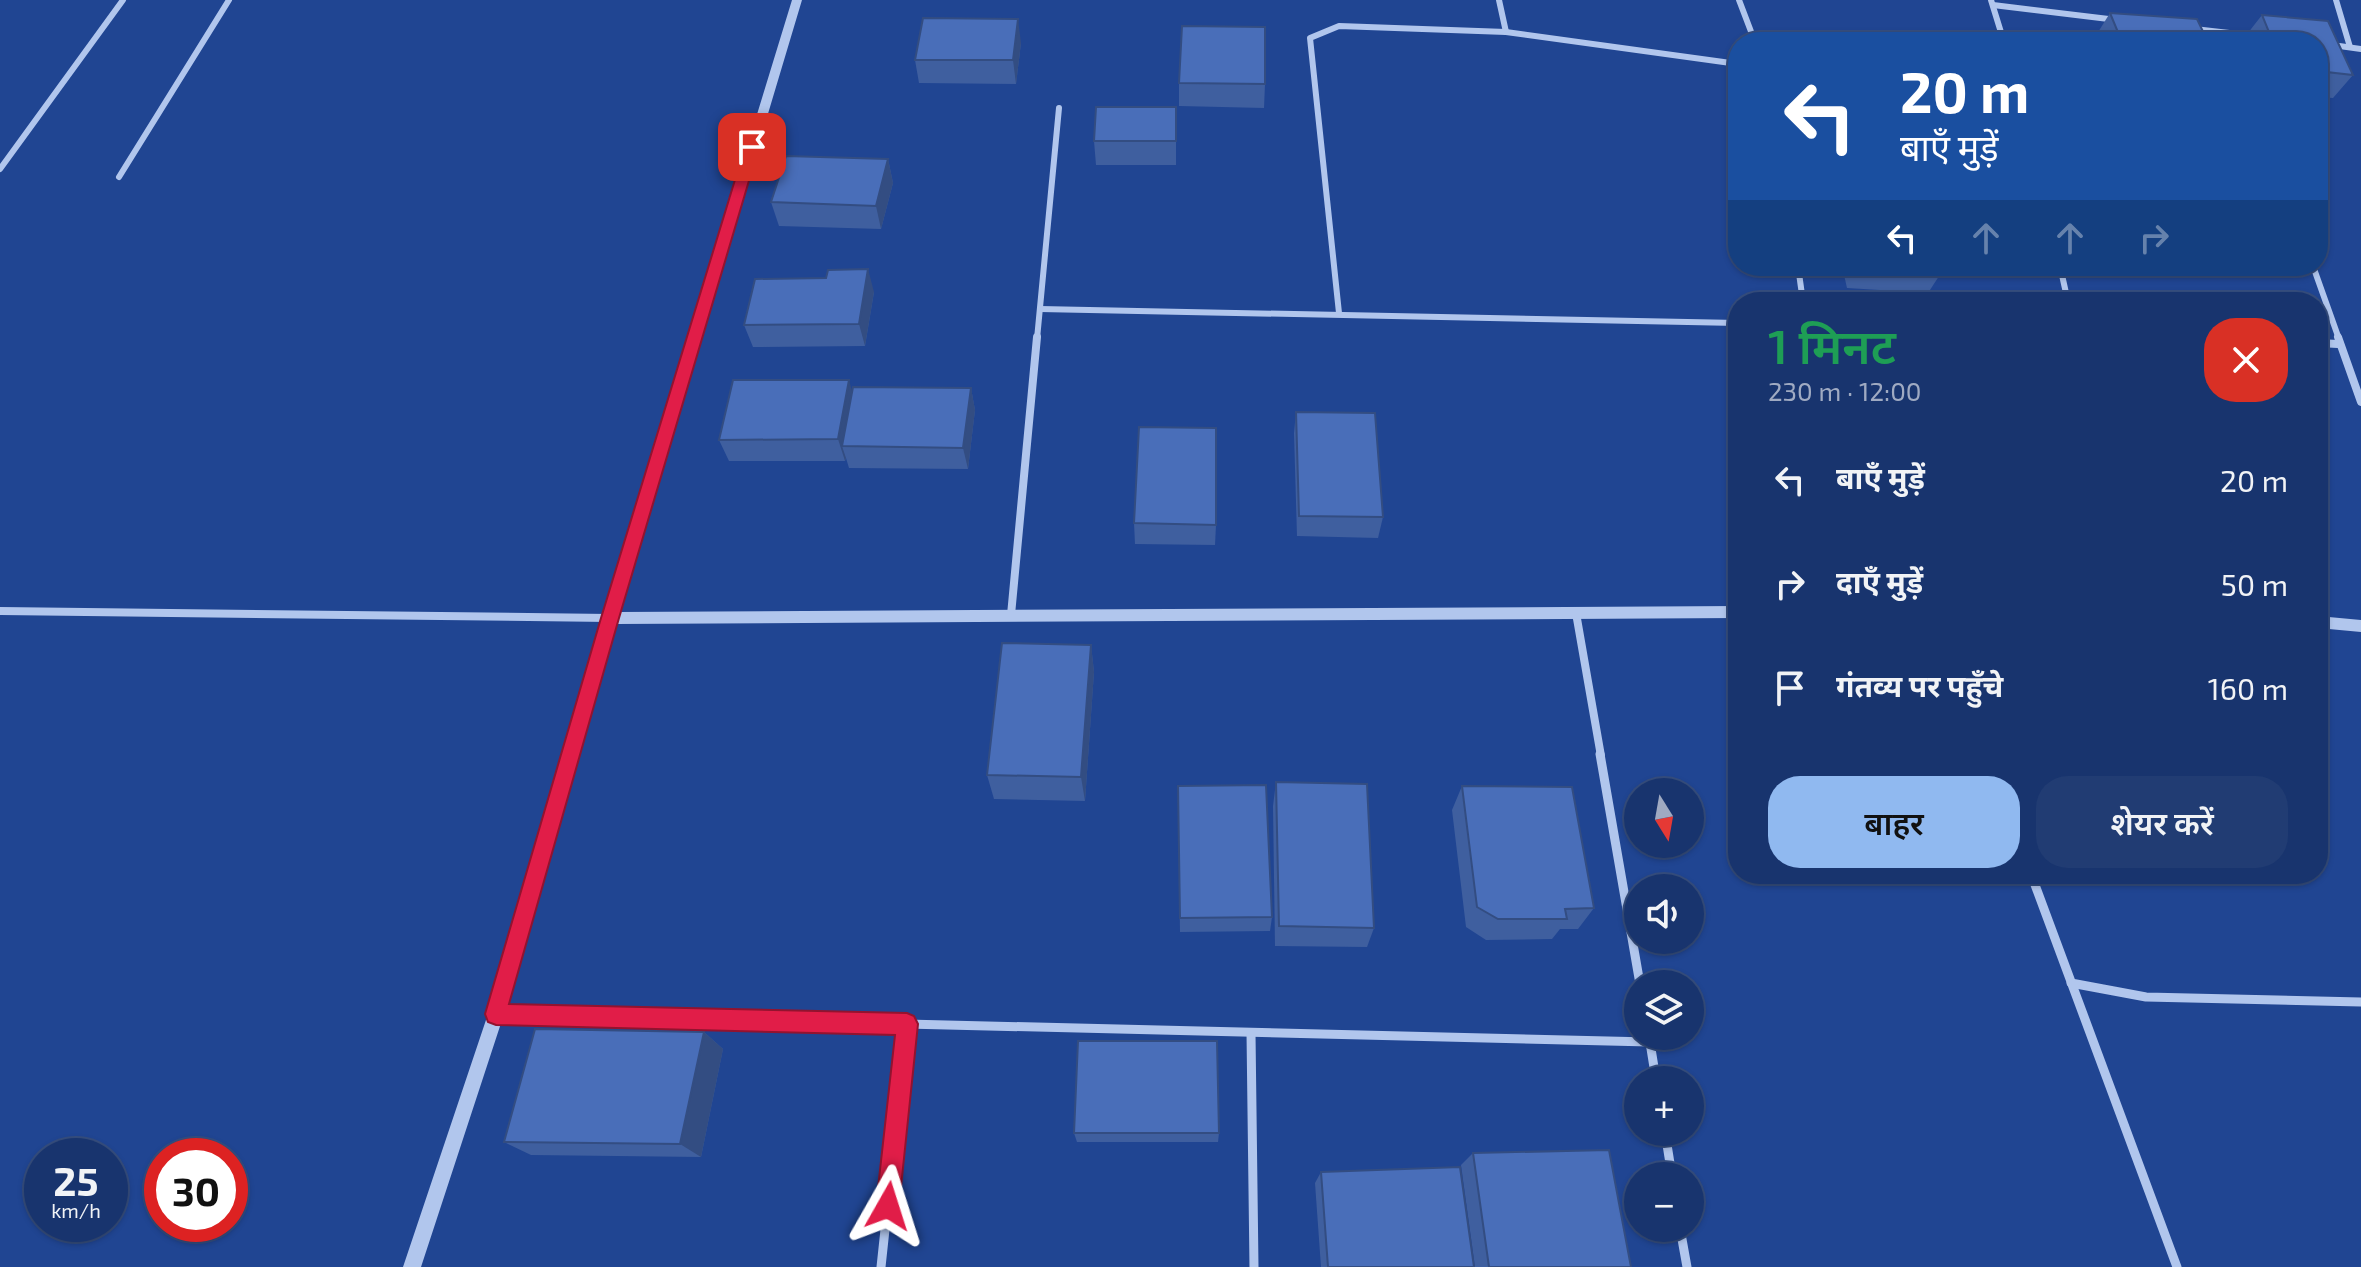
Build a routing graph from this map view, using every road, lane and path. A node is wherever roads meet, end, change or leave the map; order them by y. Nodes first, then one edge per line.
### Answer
1 (123, 0) edge
2 (229, 0) edge
3 (797, 0) edge
4 (1499, 0) edge
5 (1739, 0) edge
6 (2336, 0) edge
7 (1992, 3) edge
8 (2128, 21) edge
9 (2188, 28) edge
10 (1506, 32) junction
11 (1751, 32) edge
12 (2001, 32) edge
13 (2224, 32) edge
14 (2328, 44) edge
15 (2350, 47) junction
16 (2361, 49) edge
17 (1728, 63) edge
18 (1059, 108) dead end
19 (0, 169) edge
20 (119, 177) dead end
21 (1040, 309) junction
22 (1339, 313) junction
23 (2328, 313) edge
24 (1728, 323) edge
25 (2328, 344) edge
26 (2338, 344) junction
27 (2361, 402) edge
28 (0, 611) edge
29 (1728, 612) edge
30 (1576, 613) junction
31 (1011, 615) junction
32 (610, 618) junction
33 (2328, 623) edge
34 (2361, 626) edge
35 (2035, 884) edge
36 (1638, 970) edge
37 (2071, 983) junction
38 (2361, 1002) edge
39 (496, 1014) junction
40 (907, 1024) junction
41 (1251, 1033) junction
42 (1624, 1039) edge
43 (1683, 1242) edge
44 (412, 1267) edge
45 (881, 1267) edge
46 (1254, 1267) edge
47 (1687, 1267) edge
48 (2177, 1267) edge

1 - 19 street
2 - 20 street
3 - 32 street
4 - 10 street
5 - 11 street
6 - 15 street
7 - 8 street
7 - 12 street
9 - 13 street
10 - 17 street
10 - 22 street
14 - 15 street
15 - 16 street
18 - 21 street
21 - 22 street
21 - 31 street
22 - 24 street
23 - 26 street
25 - 26 street
26 - 27 street
28 - 32 street
29 - 30 street
30 - 31 street
30 - 36 street
31 - 32 street
32 - 39 street
33 - 34 street
35 - 37 street
37 - 38 street
37 - 48 street
39 - 40 street
39 - 44 street
40 - 41 street
40 - 45 street
41 - 42 street
41 - 46 street
43 - 47 street

